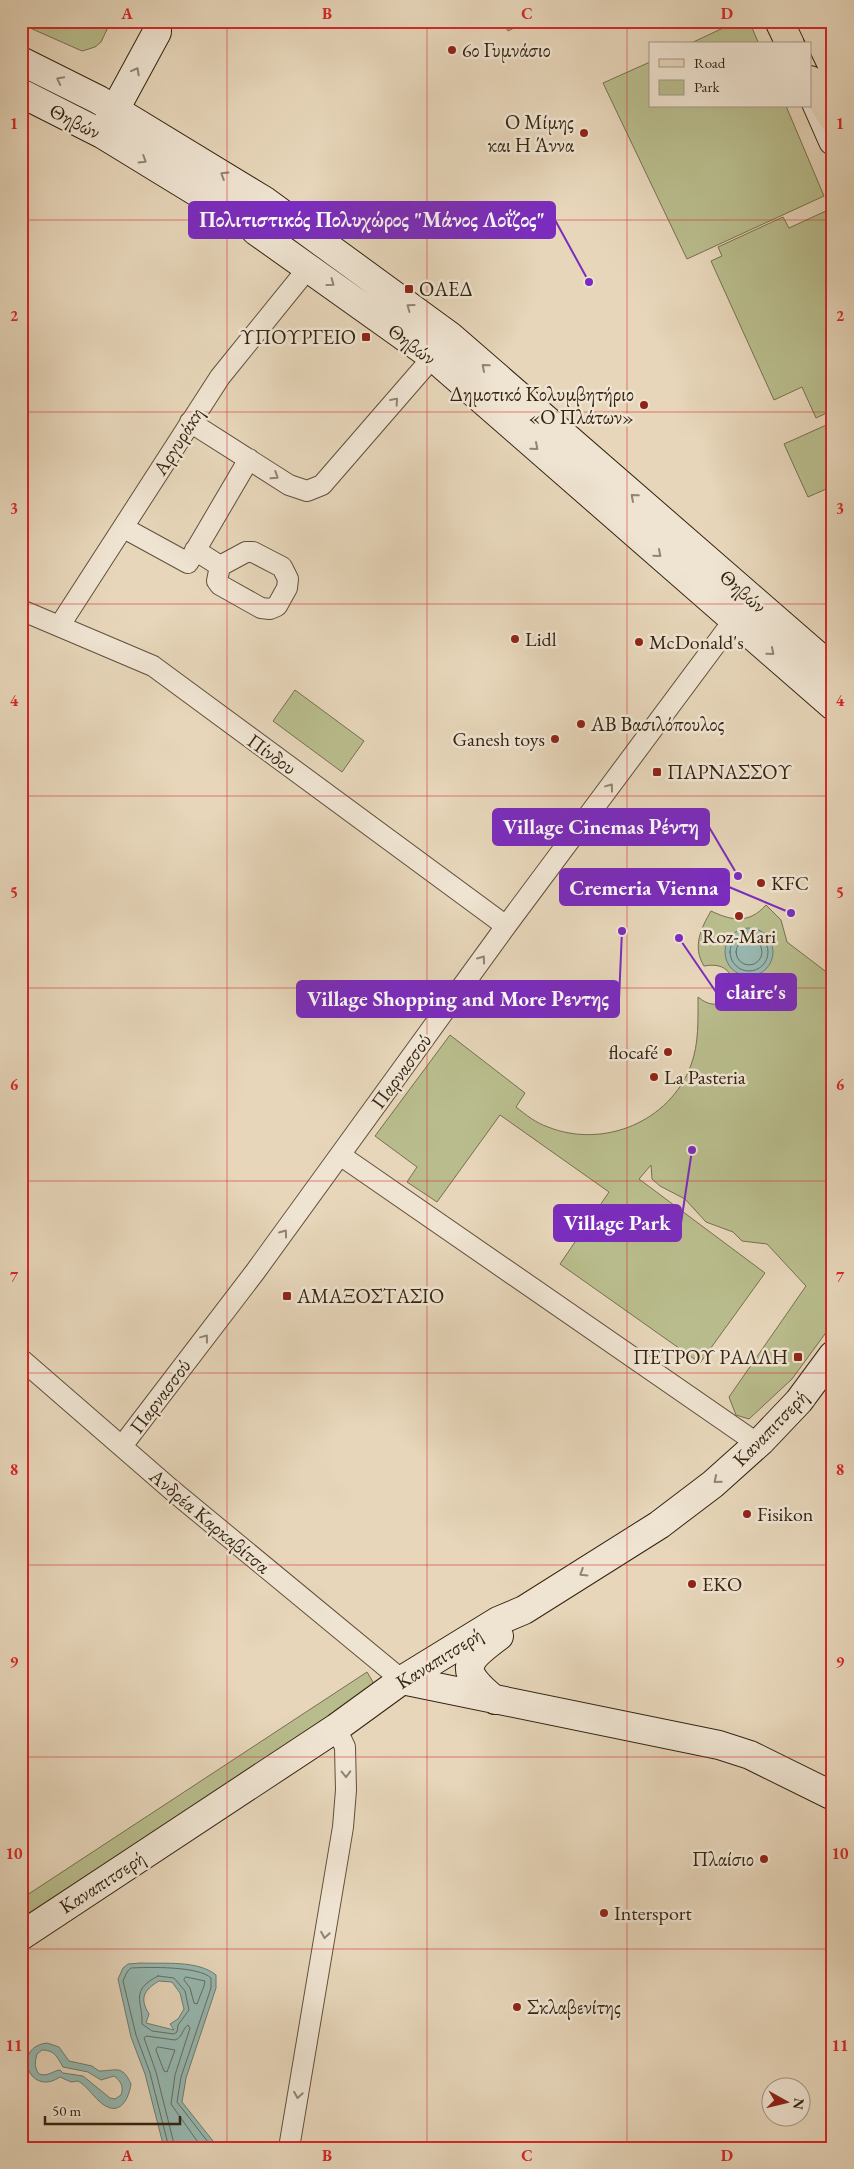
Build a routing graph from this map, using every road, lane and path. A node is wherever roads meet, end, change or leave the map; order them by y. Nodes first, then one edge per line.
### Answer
1 (146, 21) edge
2 (157, 21) edge
3 (779, 21) edge
4 (811, 21) edge
5 (789, 42) edge
6 (21, 61) edge
7 (833, 67) edge
8 (812, 83) edge
9 (21, 94) edge
10 (812, 94) edge
11 (107, 105) junction
12 (833, 119) edge
13 (93, 130) junction
14 (833, 141) edge
15 (309, 267) junction
16 (432, 358) junction
17 (190, 422) junction
18 (249, 459) junction
19 (124, 528) junction
20 (195, 550) junction
21 (220, 566) dead end
22 (750, 598) junction
23 (21, 610) edge
24 (734, 620) junction
25 (60, 625) junction
26 (833, 669) edge
27 (833, 706) edge
28 (506, 926) junction
29 (340, 1156) junction
30 (833, 1356) edge
31 (21, 1359) edge
32 (758, 1444) junction
33 (122, 1446) junction
34 (524, 1610) junction
35 (402, 1680) junction
36 (495, 1700) junction
37 (336, 1728) junction
38 (833, 1796) edge
39 (21, 1936) edge
40 (289, 2148) edge

1 - 11 main road
11 -> 2 main road
3 - 5 main road
4 - 7 main road
11 -> 6 main road, Θηβών
8 - 12 main road
9 - 13 main road, Θηβών
10 - 14 main road
11 - 13 main road
22 -> 11 main road, Θηβών
13 -> 15 main road, Θηβών
15 -> 16 main road, Θηβών
15 - 17 street, Αργυράκη
18 -> 16 street
16 -> 24 main road, Θηβών
17 - 18 street
17 - 19 street, Αργυράκη
18 - 20 street
19 - 20 street
19 - 25 street, Αργυράκη
20 - 21 street
22 - 24 street, Παρνασσού
22 - 26 main road, Θηβών
23 - 25 street, Πίνδου
24 -> 27 main road, Θηβών
28 -> 24 street, Παρνασσού
25 - 28 street, Πίνδου
29 -> 28 street, Παρνασσού
29 - 32 street
33 -> 29 street, Παρνασσού
30 - 32 main road, Καναπιτσερή
31 - 33 street, Ανδρέα Καρκαβίτσα
32 -> 34 main road, Καναπιτσερή
33 - 35 street, Ανδρέα Καρκαβίτσα
34 - 35 main road, Καναπιτσερή
34 - 36 main road
35 - 36 main road
35 - 37 main road, Καναπιτσερή
36 - 38 main road
37 - 39 main road, Καναπιτσερή
37 -> 40 street

